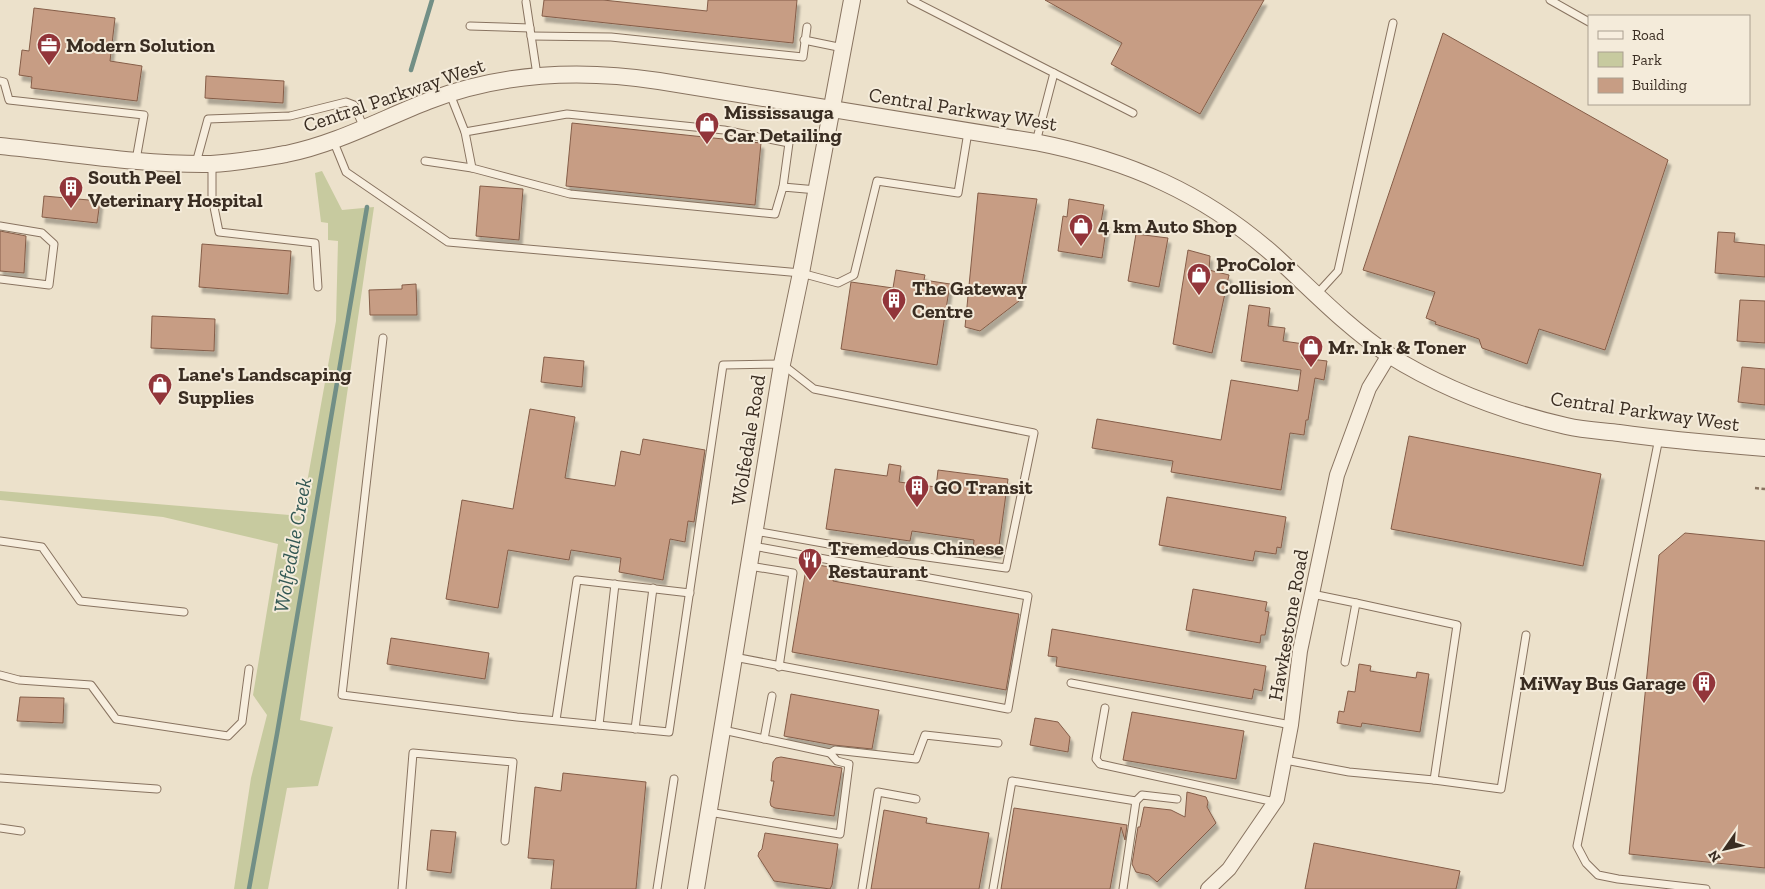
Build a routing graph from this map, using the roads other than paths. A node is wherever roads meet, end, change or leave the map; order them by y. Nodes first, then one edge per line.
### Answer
1 (852, 0) edge
2 (911, 0) edge
3 (1550, 0) edge
4 (526, 2) dead end
5 (1588, 21) edge
6 (1393, 23) dead end
7 (470, 26) dead end
8 (807, 27) dead end
9 (530, 28) junction
10 (531, 36) junction
11 (804, 40) junction
12 (843, 48) junction
13 (1054, 72) junction
14 (537, 75) junction
15 (0, 81) edge
16 (450, 94) junction
17 (832, 109) junction
18 (1133, 113) dead end
19 (364, 128) junction
20 (968, 131) junction
21 (464, 132) junction
22 (333, 140) junction
23 (1035, 142) junction
24 (0, 146) edge
25 (136, 160) junction
26 (425, 161) dead end
27 (204, 163) junction
28 (472, 168) junction
29 (783, 188) junction
30 (817, 190) junction
31 (0, 226) edge
32 (802, 273) junction
33 (0, 279) edge
34 (318, 287) dead end
35 (1315, 295) junction
36 (383, 338) dead end
37 (1389, 355) junction
38 (782, 364) junction
39 (1659, 438) junction
40 (1765, 448) edge
41 (754, 538) junction
42 (0, 541) edge
43 (749, 566) junction
44 (614, 584) junction
45 (653, 588) junction
46 (690, 592) junction
47 (1312, 594) junction
48 (1356, 603) junction
49 (184, 612) dead end
50 (1526, 635) dead end
51 (734, 657) junction
52 (1345, 662) dead end
53 (779, 667) junction
54 (249, 668) dead end
55 (0, 676) edge
56 (1071, 683) dead end
57 (772, 696) dead end
58 (1105, 708) dead end
59 (556, 720) junction
60 (599, 725) junction
61 (1291, 725) junction
62 (635, 728) junction
63 (722, 730) junction
64 (764, 739) junction
65 (998, 743) dead end
66 (830, 753) junction
67 (1285, 760) junction
68 (0, 778) edge
69 (674, 779) dead end
70 (1434, 780) junction
71 (156, 789) dead end
72 (916, 799) dead end
73 (1177, 799) dead end
74 (1136, 801) junction
75 (1275, 802) junction
76 (709, 812) junction
77 (0, 828) edge
78 (21, 831) dead end
79 (505, 840) dead end
80 (402, 889) edge
81 (657, 889) edge
82 (696, 889) edge
83 (862, 889) edge
84 (993, 889) edge
85 (1123, 889) edge
86 (1208, 889) edge
87 (1706, 889) edge

1 - 12 street, Wolfedale Road
2 - 13 lane
3 - 5 lane
4 - 9 lane
6 - 35 lane
7 - 9 lane
8 - 11 lane
9 - 10 lane
10 - 11 lane
10 - 14 lane
11 - 12 lane
12 - 17 street, Wolfedale Road
13 - 18 lane
13 - 23 lane
14 - 16 street, Central Parkway West
14 - 17 street, Central Parkway West
15 - 25 lane
16 - 19 street, Central Parkway West
16 - 21 lane
17 - 20 street, Central Parkway West
17 - 30 street, Wolfedale Road
19 - 22 street, Central Parkway West
19 - 27 lane
20 - 23 street, Central Parkway West
20 - 32 lane
21 - 28 lane
21 - 29 lane
22 - 27 street, Central Parkway West
22 - 32 lane
23 - 35 street, Central Parkway West
24 - 25 street, Central Parkway West
25 - 27 street, Central Parkway West
26 - 28 lane
27 - 34 lane
28 - 29 lane
29 - 30 lane
30 - 32 street, Wolfedale Road
31 - 33 lane
32 - 38 street, Wolfedale Road
35 - 37 street, Central Parkway West
36 - 59 lane
37 - 39 street, Central Parkway West
37 - 47 street, Hawkestone Road
38 - 41 street, Wolfedale Road
38 - 41 lane
38 - 46 lane
39 - 40 street, Central Parkway West
39 - 87 lane
41 - 43 street, Wolfedale Road
41 - 53 lane
42 - 49 lane
43 - 51 street, Wolfedale Road
43 - 53 lane
44 - 45 lane
44 - 59 lane
44 - 60 lane
45 - 46 lane
45 - 62 lane
46 - 62 lane
47 - 48 lane
47 - 61 street, Hawkestone Road
48 - 52 lane
48 - 70 lane
50 - 70 lane
51 - 53 lane
51 - 63 street, Wolfedale Road
54 - 55 lane
56 - 61 lane
57 - 64 lane
58 - 75 lane
59 - 60 lane
60 - 62 lane
61 - 67 street, Hawkestone Road
63 - 64 lane
63 - 76 street, Wolfedale Road
64 - 66 lane
65 - 66 lane
66 - 76 lane
67 - 70 lane
67 - 75 street, Hawkestone Road
68 - 71 lane
69 - 81 lane
72 - 83 lane
73 - 74 lane
74 - 84 lane
74 - 85 lane
75 - 86 street, Hawkestone Road
76 - 82 street, Wolfedale Road
77 - 78 lane
79 - 80 lane

